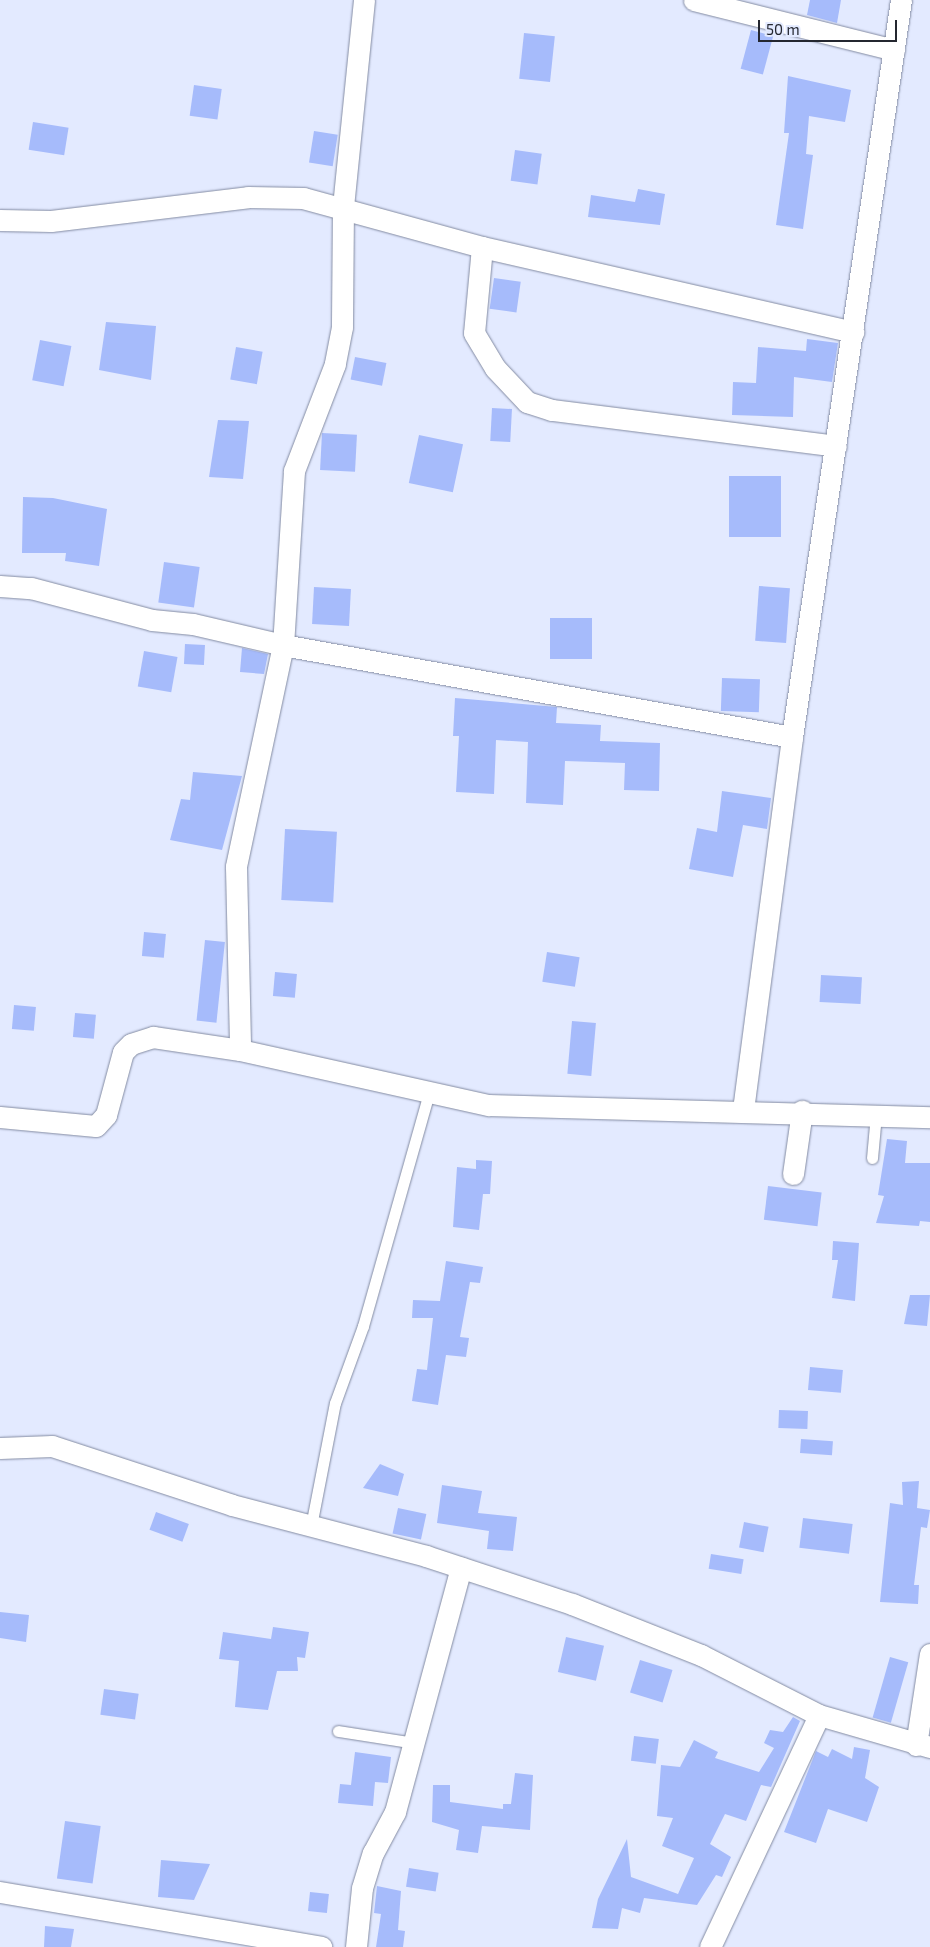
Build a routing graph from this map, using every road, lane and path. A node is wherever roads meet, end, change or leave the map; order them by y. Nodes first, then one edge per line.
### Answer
1 (364, 0) edge
2 (694, 0) edge
3 (901, 0) edge
4 (894, 50) junction
5 (343, 207) junction
6 (0, 220) edge
7 (482, 247) junction
8 (853, 332) junction
9 (836, 446) junction
10 (0, 586) edge
11 (283, 644) junction
12 (792, 737) junction
13 (240, 1050) junction
14 (430, 1090) junction
15 (743, 1110) junction
16 (802, 1112) junction
17 (876, 1114) junction
18 (0, 1117) edge
19 (930, 1117) edge
20 (872, 1158) dead end
21 (793, 1174) dead end
22 (0, 1448) edge
23 (311, 1526) junction
24 (461, 1568) junction
25 (930, 1654) edge
26 (819, 1715) junction
27 (338, 1731) dead end
28 (415, 1743) junction
29 (923, 1746) edge
30 (0, 1892) edge
31 (321, 1947) edge
32 (356, 1947) edge
33 (710, 1947) edge

1 - 5 street
2 - 4 street
3 - 4 street
4 - 8 street
5 - 6 street
5 - 7 street
5 - 11 street
7 - 8 street
7 - 9 street
8 - 9 street
9 - 12 street
10 - 11 street
11 - 12 street
11 - 13 street
12 - 15 street
13 - 14 street
13 - 18 street
14 - 15 street
14 - 23 lane
15 - 16 street
16 - 17 street
16 - 21 street
17 - 19 street
17 - 20 lane
22 - 23 street
23 - 24 street
24 - 26 street
24 - 28 street
25 - 29 street
26 - 29 street
26 - 33 street
27 - 28 lane
28 - 32 street
30 - 31 street

